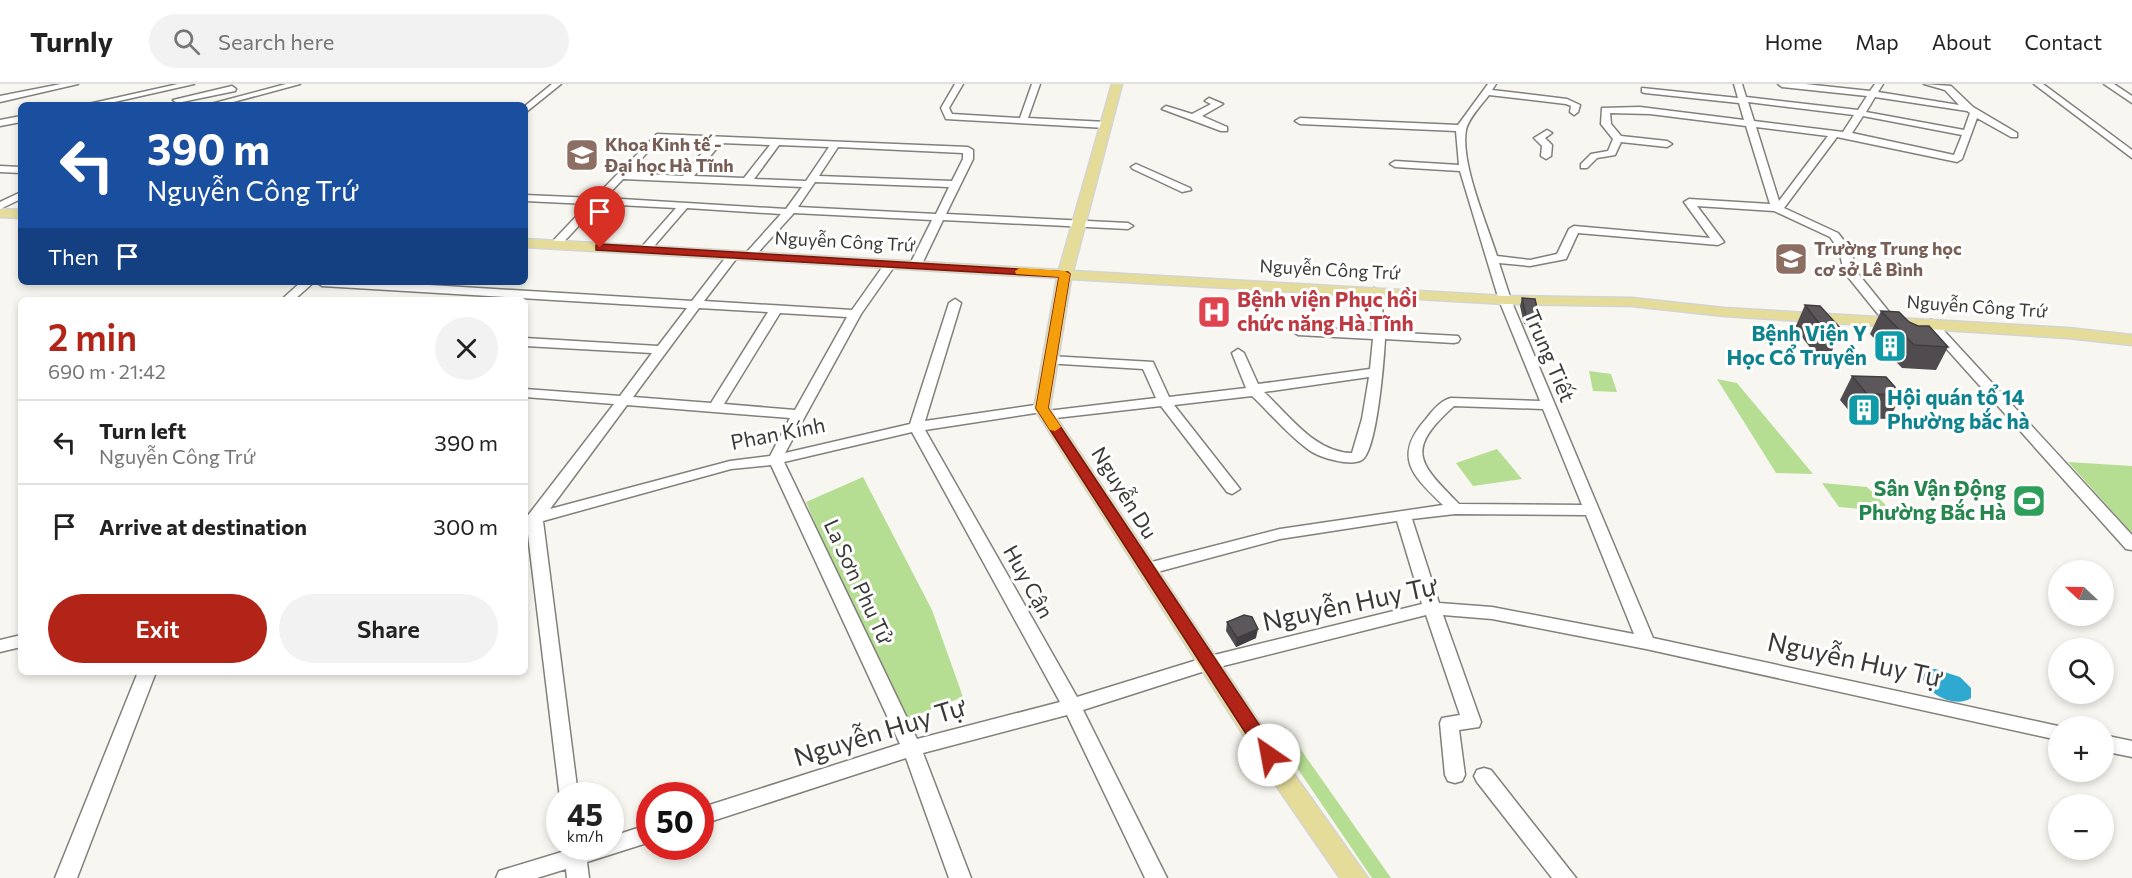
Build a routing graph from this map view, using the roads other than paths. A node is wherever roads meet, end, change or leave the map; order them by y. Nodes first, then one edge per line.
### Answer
1 (74, 84) edge
2 (258, 84) edge
3 (296, 84) edge
4 (557, 84) edge
5 (959, 84) edge
6 (1036, 84) edge
7 (1117, 84) edge
8 (1738, 84) edge
9 (1782, 84) edge
10 (1879, 84) edge
11 (1928, 84) edge
12 (2038, 84) edge
13 (2108, 84) edge
14 (184, 85) edge
15 (1941, 86) junction
16 (1643, 87) edge
17 (1489, 88) edge
18 (1871, 94) junction
19 (0, 99) edge
20 (1743, 100) junction
21 (2132, 100) edge
22 (1209, 101) dead end
23 (102, 102) edge
24 (176, 102) edge
25 (223, 102) edge
26 (1933, 105) junction
27 (528, 108) edge
28 (1166, 109) dead end
29 (1640, 110) dead end
30 (1973, 111) junction
31 (1574, 112) dead end
32 (1665, 113) junction
33 (1859, 113) junction
34 (0, 114) edge
35 (1196, 117) junction
36 (18, 119) edge
37 (0, 121) edge
38 (1023, 121) junction
39 (1300, 121) dead end
40 (1748, 123) junction
41 (1106, 125) junction
42 (1461, 128) junction
43 (1224, 129) dead end
44 (1547, 133) dead end
45 (1966, 133) junction
46 (1840, 134) junction
47 (2014, 135) dead end
48 (1919, 138) junction
49 (1618, 139) junction
50 (718, 140) junction
51 (776, 143) junction
52 (1667, 144) dead end
53 (835, 145) junction
54 (2132, 154) edge
55 (1546, 156) dead end
56 (1395, 164) dead end
57 (1584, 166) dead end
58 (1136, 167) dead end
59 (1464, 168) junction
60 (0, 169) edge
61 (18, 170) edge
62 (622, 176) junction
63 (686, 179) junction
64 (812, 181) junction
65 (747, 182) junction
66 (955, 184) junction
67 (1186, 190) dead end
68 (18, 198) edge
69 (528, 198) edge
70 (597, 201) junction
71 (684, 205) junction
72 (1776, 208) junction
73 (790, 211) junction
74 (1, 212) edge
75 (18, 214) edge
76 (939, 218) junction
77 (1078, 223) junction
78 (1128, 226) dead end
79 (528, 243) edge
80 (555, 245) junction
81 (645, 250) junction
82 (741, 256) junction
83 (1493, 259) junction
84 (890, 264) junction
85 (915, 266) junction
86 (1065, 274) junction
87 (304, 285) edge
88 (355, 285) edge
89 (1374, 292) junction
90 (476, 296) edge
91 (290, 297) edge
92 (504, 297) edge
93 (528, 298) edge
94 (1504, 300) junction
95 (956, 303) dead end
96 (696, 304) junction
97 (776, 309) junction
98 (855, 314) junction
99 (1890, 321) junction
100 (1931, 324) junction
101 (1298, 331) dead end
102 (1379, 336) junction
103 (1454, 339) dead end
104 (2132, 340) edge
105 (528, 342) edge
106 (660, 350) junction
107 (1238, 353) dead end
108 (1050, 360) junction
109 (1375, 372) junction
110 (1255, 390) junction
111 (528, 393) edge
112 (623, 400) junction
113 (1164, 401) junction
114 (1549, 405) junction
115 (715, 408) junction
116 (1045, 411) junction
117 (798, 414) junction
118 (916, 427) junction
119 (776, 460) junction
120 (1232, 489) dead end
121 (1455, 509) junction
122 (1591, 510) junction
123 (1403, 515) junction
124 (530, 519) edge
125 (2132, 545) edge
126 (1146, 569) junction
127 (1432, 608) junction
128 (18, 642) edge
129 (1646, 643) junction
130 (0, 646) edge
131 (1210, 663) junction
132 (146, 675) edge
133 (1072, 706) junction
134 (2048, 731) edge
135 (2114, 745) edge
136 (912, 748) junction
137 (2132, 749) edge
138 (1455, 775) dead end
139 (1484, 776) dead end
140 (566, 782) edge
141 (714, 812) edge
142 (576, 860) edge
143 (66, 878) edge
144 (507, 878) edge
145 (960, 878) edge
146 (1156, 878) edge
147 (1354, 878) edge
148 (1565, 878) edge

1 - 19 street
2 - 24 street
3 - 25 street
4 - 27 street
5 - 38 street
6 - 38 street
7 - 41 main road
8 - 20 street
9 - 18 street
10 - 18 street
11 - 15 street
12 - 54 street
13 - 21 street
14 - 23 street
14 - 24 street
15 - 26 street
15 - 30 street
16 - 20 street
16 - 32 street
17 - 31 street
17 - 42 street
18 - 26 street
18 - 33 street
20 - 33 street
20 - 40 street
22 - 35 street
26 - 30 street
26 - 48 street
28 - 35 street
29 - 32 street
30 - 45 street
30 - 47 street
32 - 40 street
32 - 49 street
33 - 46 street
33 - 48 street
34 - 37 street
35 - 43 street
36 - 37 street
38 - 41 street
39 - 42 street
40 - 46 street
40 - 72 street
41 - 77 main road
42 - 59 street, Trung Tiết
44 - 55 street
45 - 48 street
45 - 48 street
46 - 48 street
46 - 72 street
49 - 52 street
49 - 57 street
50 - 51 street
50 - 62 street
50 - 63 street
51 - 53 street
51 - 65 street
53 - 64 street
53 - 66 street
56 - 59 street
58 - 67 street
59 - 83 street, Trung Tiết
60 - 61 street
62 - 63 street
62 - 70 street
63 - 65 street
64 - 65 street
64 - 66 street
64 - 73 street
66 - 76 street
68 - 74 street
69 - 70 street
70 - 71 street
70 - 80 street
71 - 73 street
71 - 81 street
72 - 83 street
72 - 99 street
73 - 76 street
73 - 82 street
74 - 75 main road
76 - 77 street
76 - 85 street
77 - 78 street
77 - 86 main road
79 - 80 main road, Nguyễn Công Trứ
80 - 81 main road, Nguyễn Công Trứ
81 - 82 main road, Nguyễn Công Trứ
82 - 84 main road, Nguyễn Công Trứ
82 - 96 street
83 - 94 street, Trung Tiết
84 - 85 main road, Nguyễn Công Trứ
84 - 98 street
85 - 86 main road, Nguyễn Công Trứ
86 - 89 main road, Nguyễn Công Trứ
86 - 108 main road
87 - 91 street
88 - 90 street
89 - 94 main road, Nguyễn Công Trứ
89 - 102 street
90 - 92 street
93 - 96 street
94 - 99 main road, Nguyễn Công Trứ
94 - 114 street, Trung Tiết
95 - 118 street
96 - 97 street
96 - 106 street
97 - 98 street
97 - 115 street
98 - 117 street
99 - 100 main road, Nguyễn Công Trứ
100 - 104 main road, Nguyễn Công Trứ
100 - 125 street
101 - 102 street
102 - 103 street
102 - 109 street
105 - 106 street
106 - 112 street
107 - 110 street
108 - 113 street
108 - 116 main road
109 - 110 street, Phan Kính
109 - 110 street
110 - 113 street, Phan Kính
111 - 112 street
112 - 115 street
112 - 124 street
113 - 116 street, Phan Kính
113 - 120 street
114 - 121 street
114 - 122 street, Trung Tiết
115 - 117 street
116 - 118 street, Phan Kính
116 - 126 main road, Nguyễn Du
117 - 119 street
118 - 119 street, Phan Kính
118 - 133 street, Huy Cận
119 - 124 street, Phan Kính
119 - 136 street, La Sơn Phu Tử
121 - 122 street
121 - 123 street
122 - 129 street, Trung Tiết
123 - 126 street
123 - 127 street
124 - 140 street
126 - 131 main road, Nguyễn Du
127 - 129 street, Nguyễn Huy Tự
127 - 131 street, Nguyễn Huy Tự
127 - 138 street
128 - 130 street
129 - 134 street, Nguyễn Huy Tự
131 - 133 street, Nguyễn Huy Tự
131 - 147 main road, Nguyễn Du
132 - 143 street
133 - 136 street, Nguyễn Huy Tự
133 - 146 street, Huy Cận
135 - 137 street
136 - 141 street, Nguyễn Huy Tự
136 - 145 street, La Sơn Phu Tử
139 - 148 street
142 - 144 street

